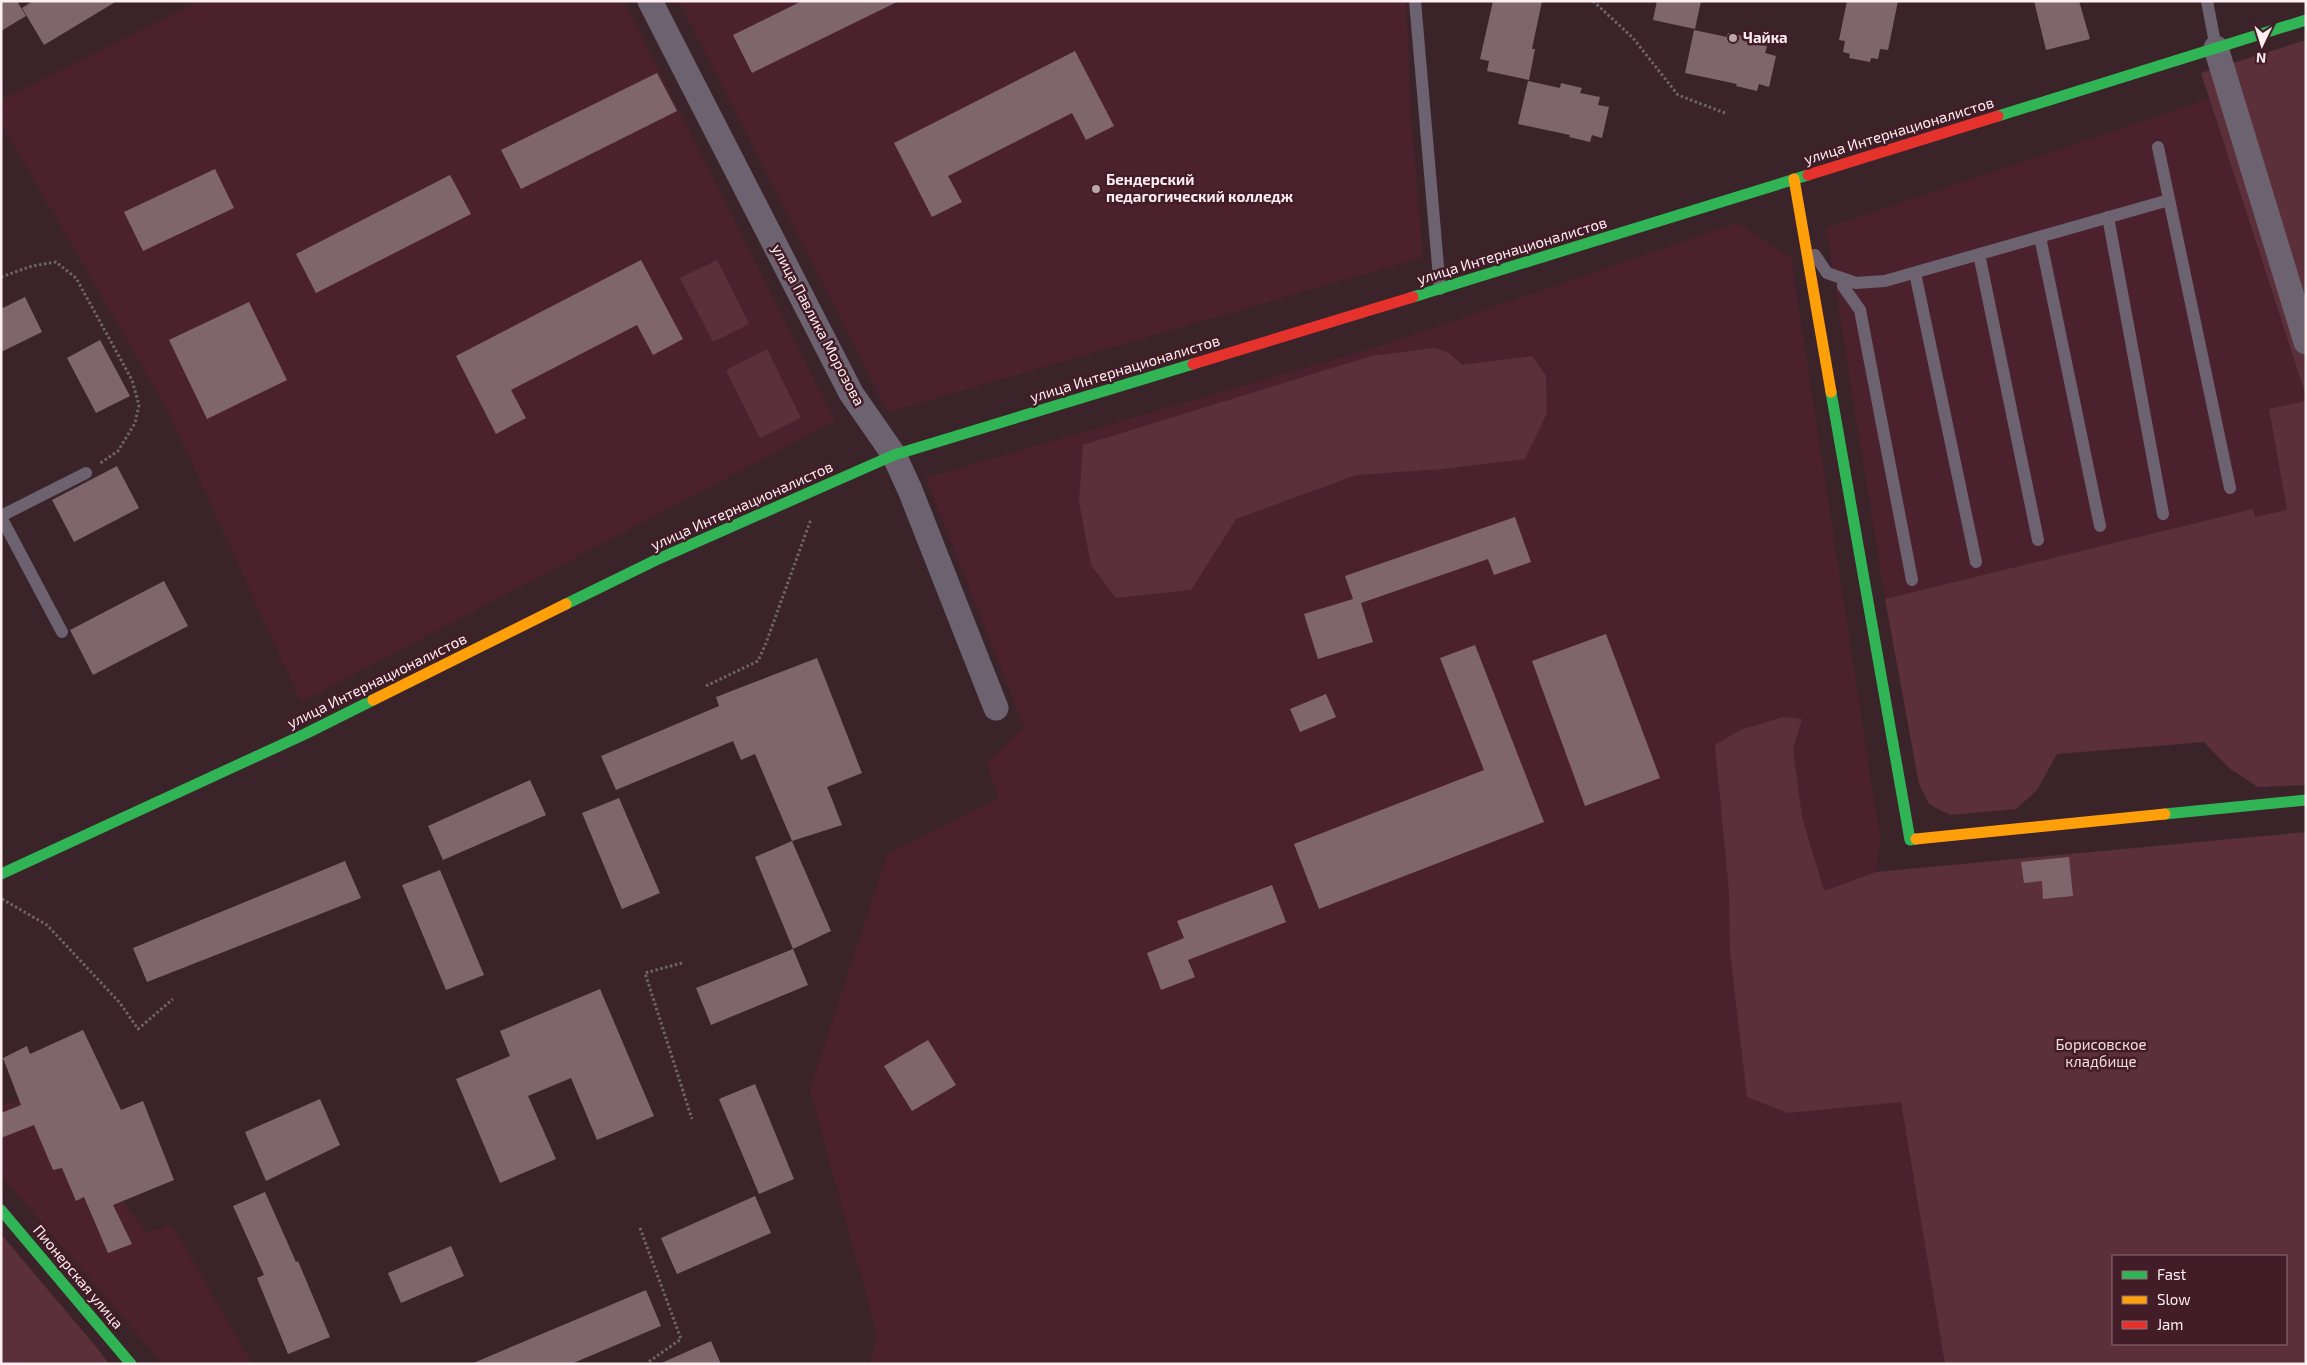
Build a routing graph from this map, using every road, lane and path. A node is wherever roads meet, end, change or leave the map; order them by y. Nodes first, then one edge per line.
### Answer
1 (650, 1) edge
2 (1415, 1) edge
3 (1593, 1) edge
4 (2207, 1) edge
5 (2306, 20) edge
6 (2216, 48) junction
7 (1725, 113) dead end
8 (2158, 147) dead end
9 (1794, 179) junction
10 (2169, 200) junction
11 (2108, 217) junction
12 (2040, 237) junction
13 (1805, 240) junction
14 (1980, 254) junction
15 (1915, 273) junction
16 (1, 277) edge
17 (1844, 279) junction
18 (1440, 289) junction
19 (2306, 342) edge
20 (894, 455) junction
21 (86, 473) joint
22 (822, 488) junction
23 (2230, 488) dead end
24 (2163, 514) dead end
25 (1, 516) edge
26 (2100, 526) dead end
27 (2038, 540) dead end
28 (1976, 562) dead end
29 (1912, 580) dead end
30 (62, 632) dead end
31 (706, 686) dead end
32 (996, 708) dead end
33 (2306, 800) edge
34 (1, 874) edge
35 (1, 898) edge
36 (682, 963) dead end
37 (173, 999) dead end
38 (692, 1119) dead end
39 (1, 1210) edge
40 (640, 1228) dead end
41 (647, 1363) edge
42 (131, 1364) edge

1 - 20 street, улица Павлика Морозова
2 - 18 lane
3 - 7 path
4 - 6 lane
5 - 6 street, улица Интернационалистов
6 - 9 street, улица Интернационалистов
6 - 19 street
8 - 10 lane
9 - 13 street
9 - 18 street, улица Интернационалистов
10 - 11 lane
10 - 23 lane
11 - 12 lane
11 - 24 lane
12 - 14 lane
12 - 26 lane
13 - 17 lane
13 - 33 street
14 - 15 lane
14 - 27 lane
15 - 17 lane
15 - 28 lane
16 - 21 path
17 - 29 lane
18 - 20 street, улица Интернационалистов
20 - 22 street, улица Интернационалистов
20 - 32 street, улица Павлика Морозова
21 - 25 lane
22 - 31 path
22 - 34 street, улица Интернационалистов
25 - 30 lane
35 - 37 path
36 - 38 path
39 - 42 street, Пионерская улица
40 - 41 path

